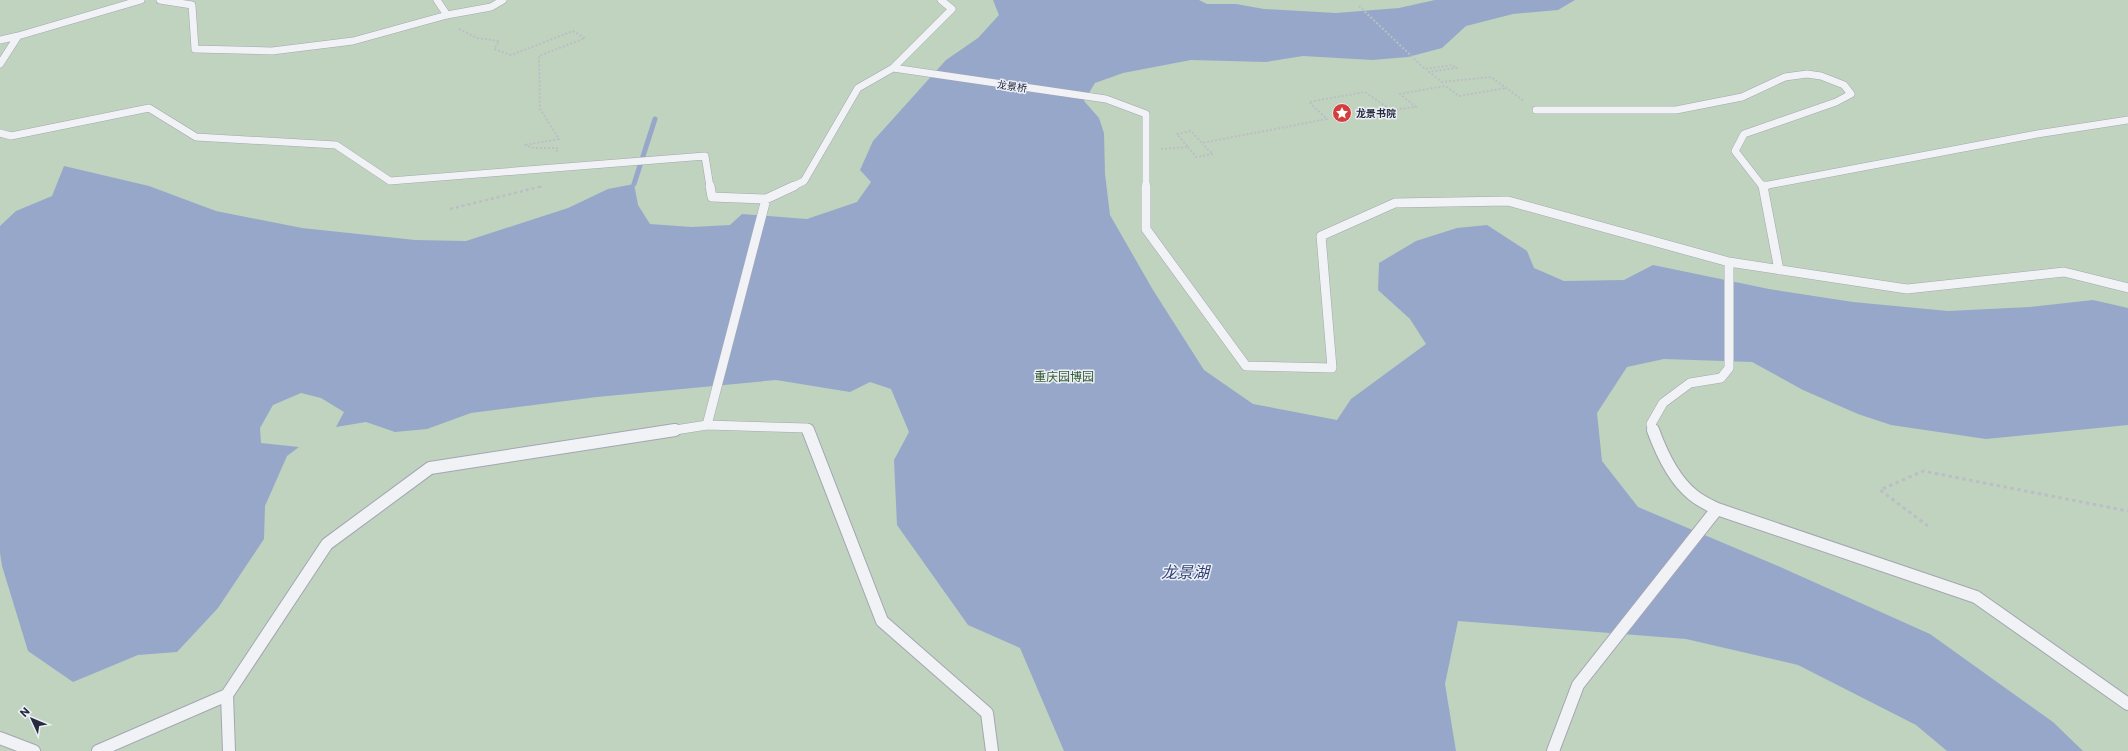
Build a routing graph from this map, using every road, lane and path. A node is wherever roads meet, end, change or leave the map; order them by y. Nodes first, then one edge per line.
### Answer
1 (141, 0) edge
2 (160, 0) edge
3 (437, 0) edge
4 (502, 0) edge
5 (941, 0) edge
6 (1359, 6) dead end
7 (455, 14) junction
8 (447, 15) junction
9 (18, 36) junction
10 (0, 40) edge
11 (0, 64) edge
12 (893, 68) junction
13 (1507, 88) junction
14 (1536, 110) joint
15 (2128, 120) edge
16 (0, 133) edge
17 (1202, 143) junction
18 (1188, 147) junction
19 (1146, 150) junction
20 (547, 169) junction
21 (545, 185) dead end
22 (1763, 186) junction
23 (766, 198) junction
24 (450, 209) dead end
25 (1728, 262) junction
26 (1779, 270) junction
27 (2128, 288) edge
28 (707, 425) junction
29 (1717, 509) junction
30 (2128, 511) edge
31 (1928, 526) dead end
32 (227, 695) junction
33 (2128, 704) edge
34 (0, 738) edge
35 (34, 751) edge
36 (98, 751) edge
37 (229, 751) edge
38 (992, 751) edge
39 (1553, 751) edge

1 - 9 lane
2 - 8 lane
3 - 8 lane
4 - 7 lane
5 - 12 lane
6 - 13 path
7 - 8 lane
7 - 20 path
9 - 10 lane
9 - 11 lane
12 - 19 lane, 龙景桥
12 - 23 lane
13 - 14 path
13 - 17 path
14 - 22 lane
15 - 22 lane
16 - 20 lane
17 - 18 path
17 - 18 path
18 - 19 path
19 - 25 lane
20 - 23 lane
21 - 24 path
22 - 26 lane
23 - 28 lane
25 - 26 lane
25 - 29 lane
26 - 27 lane
28 - 32 lane
28 - 38 lane
29 - 33 lane
29 - 39 lane
30 - 31 path
32 - 36 lane
32 - 37 lane
34 - 35 lane

